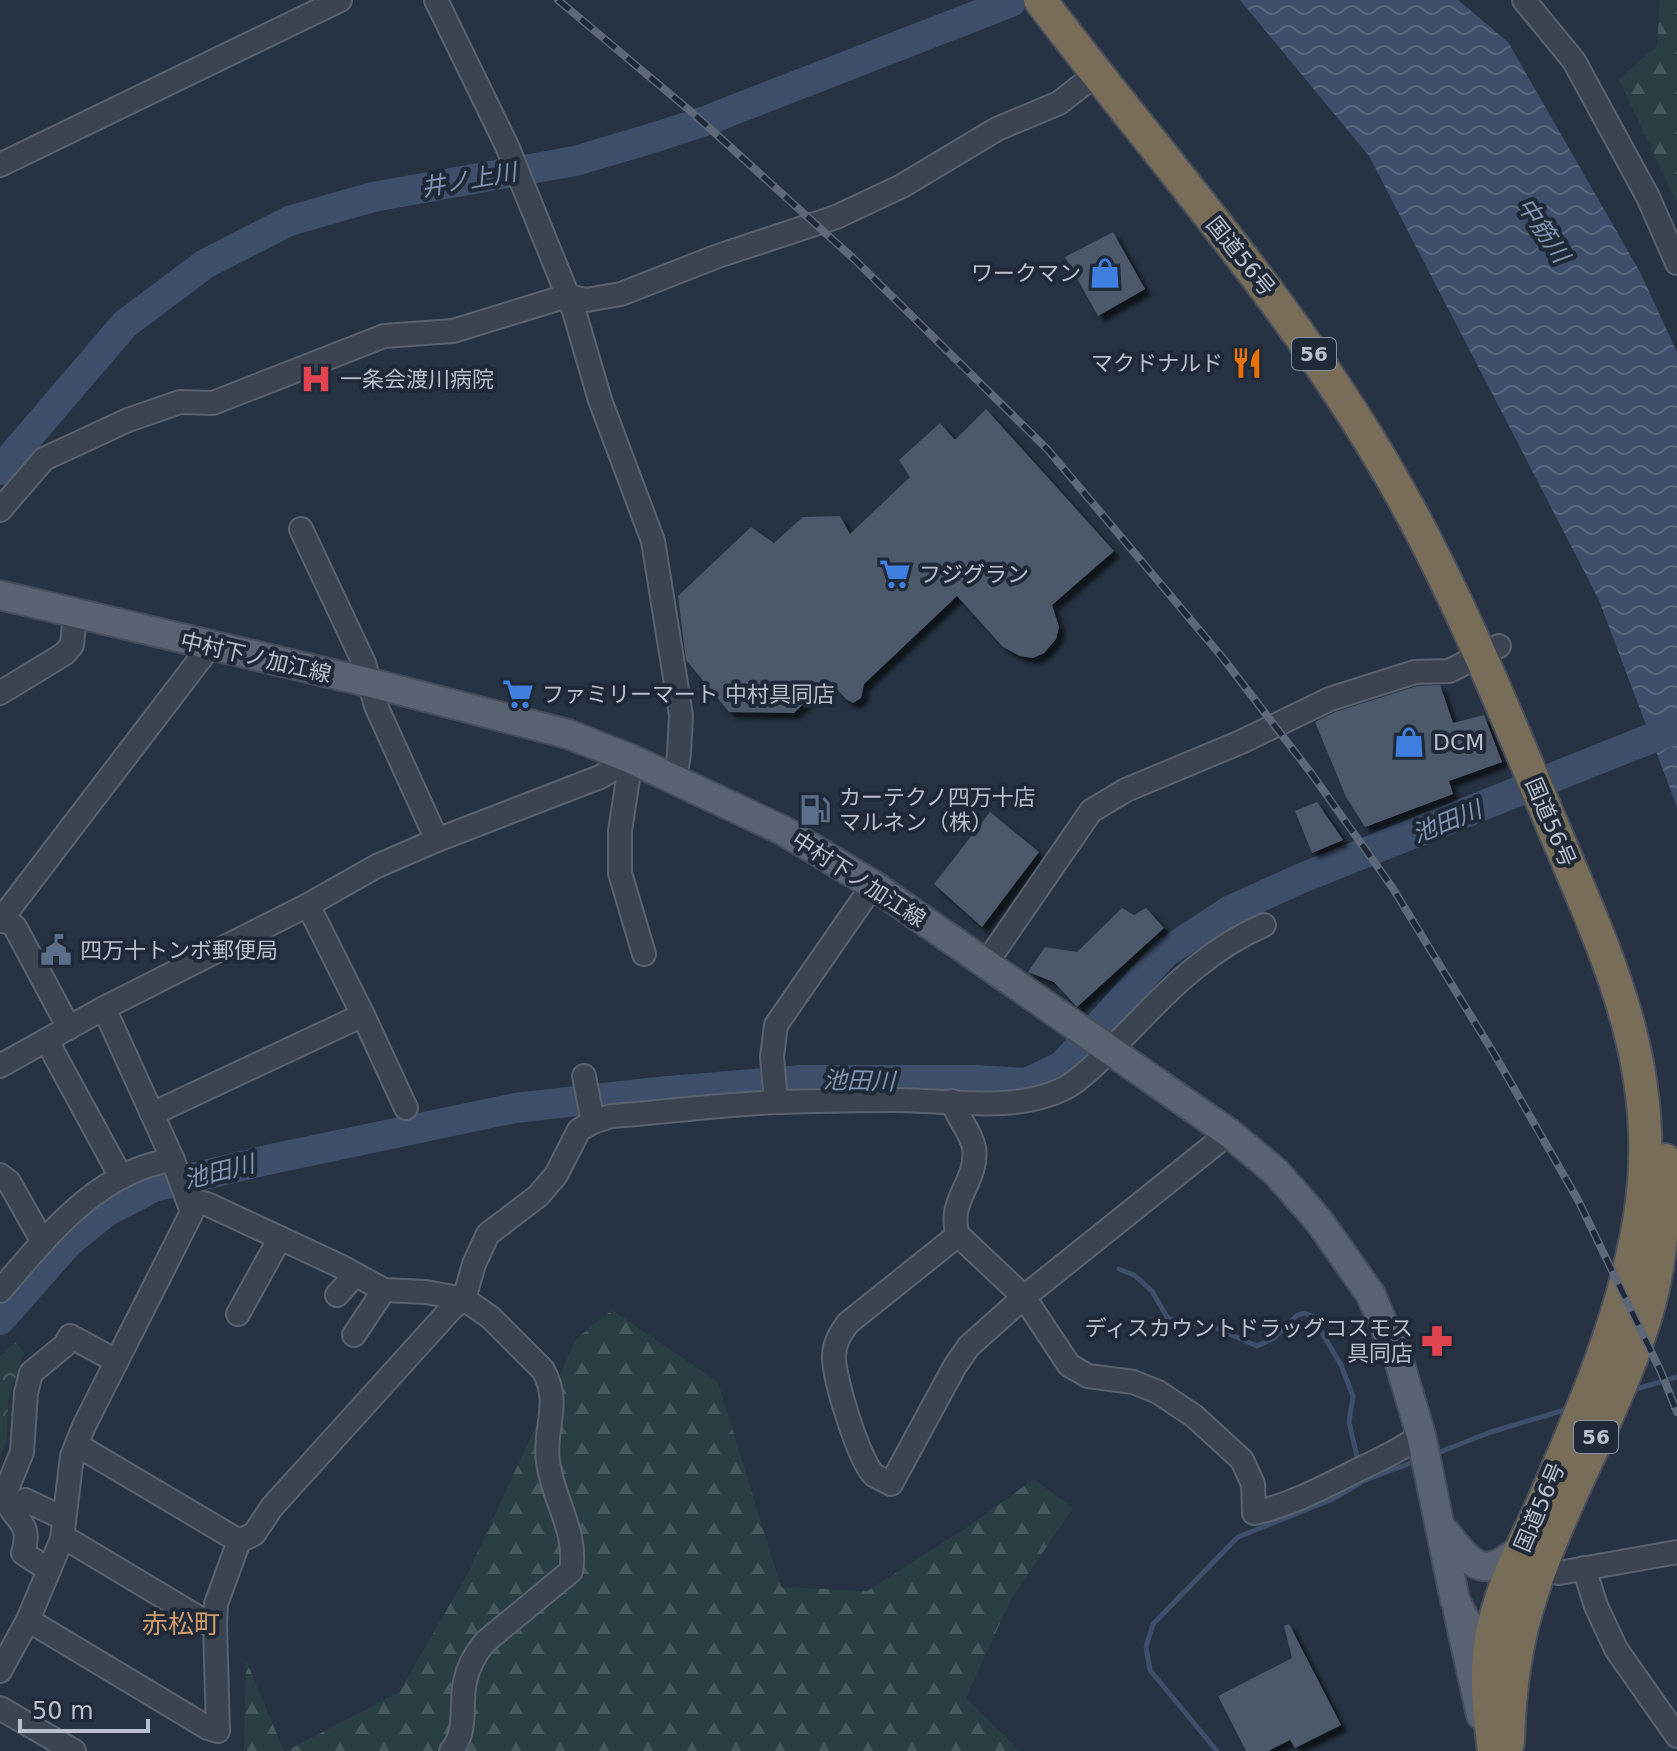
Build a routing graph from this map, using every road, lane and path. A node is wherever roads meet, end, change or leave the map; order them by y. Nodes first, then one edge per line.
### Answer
1 (340, 0) edge
2 (436, 0) edge
3 (1040, 0) edge
4 (1062, 0) edge
5 (1524, 0) edge
6 (1096, 74) junction
7 (0, 165) edge
8 (1677, 263) edge
9 (567, 296) junction
10 (0, 510) edge
11 (301, 529) dead end
12 (2, 599) edge
13 (75, 614) junction
14 (210, 646) junction
15 (1490, 651) junction
16 (371, 683) junction
17 (0, 693) edge
18 (631, 759) junction
19 (675, 779) junction
20 (437, 840) junction
21 (873, 885) junction
22 (308, 905) junction
23 (1, 919) edge
24 (1264, 925) dead end
25 (644, 954) dead end
26 (987, 962) junction
27 (104, 1008) junction
28 (363, 1015) junction
29 (69, 1028) junction
30 (47, 1041) junction
31 (1109, 1048) junction
32 (0, 1066) edge
33 (584, 1076) dead end
34 (952, 1101) junction
35 (776, 1102) junction
36 (406, 1108) dead end
37 (152, 1114) junction
38 (593, 1122) junction
39 (1229, 1133) junction
40 (173, 1160) junction
41 (0, 1175) edge
42 (121, 1177) junction
43 (188, 1200) junction
44 (958, 1235) junction
45 (280, 1238) junction
46 (43, 1242) junction
47 (355, 1275) junction
48 (1653, 1282) edge
49 (384, 1290) junction
50 (0, 1291) edge
51 (337, 1295) dead end
52 (1024, 1297) junction
53 (464, 1299) junction
54 (238, 1314) dead end
55 (354, 1335) dead end
56 (116, 1361) junction
57 (1421, 1435) junction
58 (77, 1445) junction
59 (25, 1500) dead end
60 (63, 1529) junction
61 (1443, 1530) junction
62 (239, 1541) junction
63 (1677, 1552) edge
64 (1584, 1568) junction
65 (1532, 1569) junction
66 (49, 1570) junction
67 (1455, 1600) junction
68 (28, 1620) junction
69 (215, 1624) junction
70 (1491, 1636) junction
71 (0, 1671) edge
72 (0, 1708) edge
73 (1509, 1714) junction
74 (1677, 1736) edge
75 (218, 1741) edge
76 (74, 1751) edge
77 (451, 1751) edge
78 (1492, 1751) edge
79 (1508, 1751) edge

1 - 7 street
2 - 9 street
3 - 6 highway, 国道56号 / 56
4 - 15 highway, 国道56号 / 56
5 - 8 street
6 - 9 street
6 - 15 highway, 国道56号 / 56
9 - 10 street
9 - 19 street
11 - 16 street
12 - 13 main road, 中村下ノ加江線
13 - 14 main road, 中村下ノ加江線
13 - 17 street
14 - 16 main road, 中村下ノ加江線
14 - 23 street
15 - 26 street
15 - 48 highway, 国道56号 / 56
16 - 18 main road, 中村下ノ加江線
16 - 20 street
18 - 19 main road, 中村下ノ加江線
18 - 20 street
18 - 25 street
19 - 21 main road, 中村下ノ加江線
20 - 22 street
21 - 26 main road, 中村下ノ加江線
21 - 35 street
22 - 27 street
22 - 28 street
23 - 29 street
24 - 31 street
26 - 31 main road, 中村下ノ加江線
27 - 29 street
27 - 37 street
28 - 36 street
28 - 37 street
29 - 30 street
30 - 32 street
30 - 42 street
31 - 34 street
31 - 39 main road, 中村下ノ加江線
33 - 38 street
34 - 35 street
34 - 44 street
35 - 38 street
37 - 40 street
38 - 53 street
39 - 52 street
39 - 57 main road, 中村下ノ加江線
40 - 42 street
40 - 43 street
41 - 46 street
42 - 46 street
43 - 45 street
43 - 56 street
44 - 52 street
44 - 52 street
45 - 47 street
45 - 54 street
46 - 50 street
47 - 49 street
47 - 51 street
48 - 65 highway, 国道56号 / 56
49 - 53 street
49 - 55 street
52 - 57 street
53 - 62 street
53 - 77 street
56 - 58 street
56 - 66 street
57 - 61 main road, 中村下ノ加江線
58 - 60 street
58 - 62 street
59 - 60 street
60 - 66 street
60 - 69 street
61 - 65 main road, 中村下ノ加江線
61 - 67 main road, 中村下ノ加江線
61 - 70 main road, 中村下ノ加江線
62 - 69 street
63 - 64 street
64 - 65 street
64 - 74 street
65 - 70 main road
65 - 70 highway, 国道56号 / 56
65 - 73 highway, 国道56号 / 56
66 - 68 street
67 - 70 main road, 中村下ノ加江線
67 - 78 main road, 中村下ノ加江線
68 - 71 street
68 - 75 street
69 - 75 street
70 - 73 main road, 中村下ノ加江線
70 - 78 highway, 国道56号 / 56
72 - 76 street
73 - 79 highway, 国道56号 / 56

